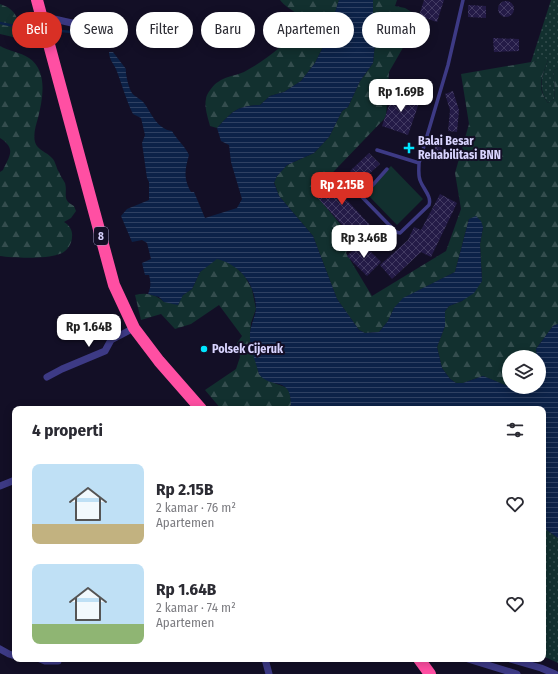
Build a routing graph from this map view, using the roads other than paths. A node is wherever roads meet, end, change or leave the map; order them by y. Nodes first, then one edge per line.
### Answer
1 (37, 0) edge
2 (463, 0) edge
3 (40, 12) edge
4 (51, 48) edge
5 (377, 150) dead end
6 (419, 163) junction
7 (387, 169) dead end
8 (134, 328) junction
9 (48, 377) dead end
10 (198, 406) edge
11 (12, 481) edge
12 (0, 486) edge
13 (0, 649) edge
14 (12, 655) edge
15 (266, 662) edge
16 (421, 662) edge
17 (478, 662) edge
18 (520, 662) edge
19 (269, 674) edge
20 (430, 674) edge
21 (518, 674) edge
22 (555, 674) edge

1 - 3 highway, 8
2 - 6 lane
4 - 8 highway, 8
5 - 6 lane
6 - 7 lane
8 - 9 street
8 - 10 highway, 8
11 - 12 street
13 - 14 street
15 - 19 street
16 - 20 highway
17 - 21 street
18 - 22 street

